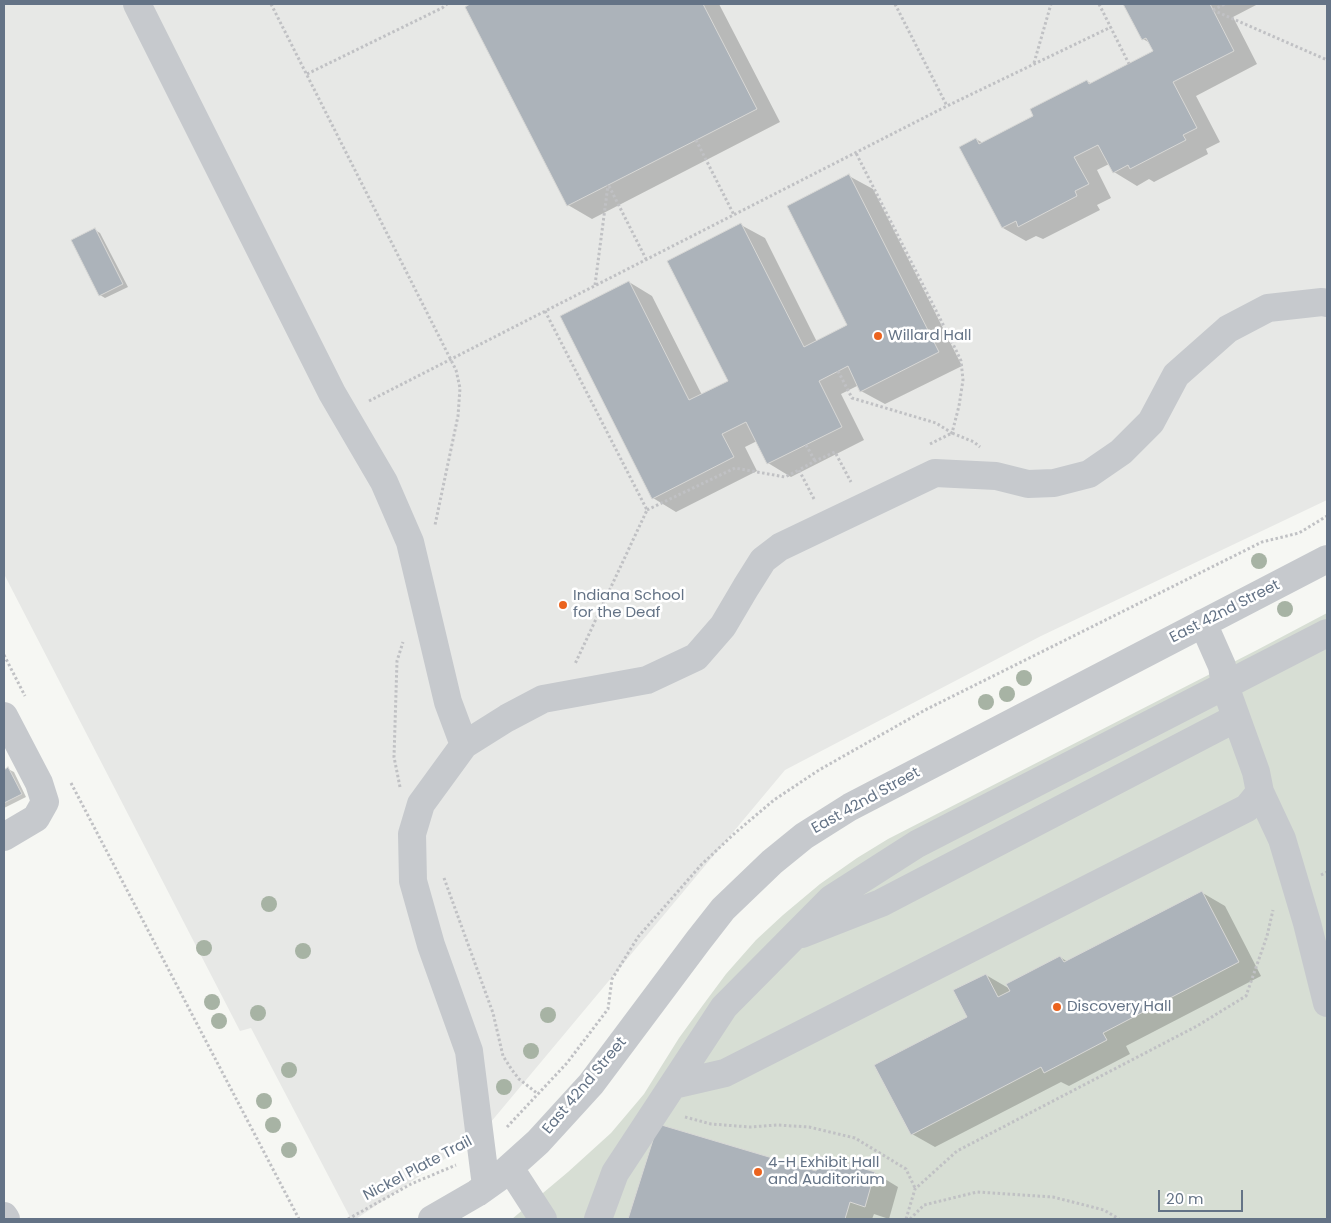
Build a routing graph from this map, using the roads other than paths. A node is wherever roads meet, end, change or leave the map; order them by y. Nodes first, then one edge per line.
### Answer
1 (137, 4) edge
2 (1327, 302) edge
3 (1327, 559) edge
4 (1203, 624) junction
5 (1327, 633) edge
6 (1224, 686) junction
7 (4, 716) edge
8 (1236, 718) junction
9 (464, 745) junction
10 (1260, 792) junction
11 (4, 837) edge
12 (794, 937) junction
13 (1327, 1004) edge
14 (673, 1085) junction
15 (510, 1168) junction
16 (486, 1186) junction
17 (4, 1216) edge
18 (6, 1219) edge
19 (432, 1219) edge
20 (543, 1219) edge
21 (598, 1219) edge

1 - 9 street
2 - 9 street
3 - 4 street, East 42nd Street
4 - 6 street
4 - 15 street, East 42nd Street
5 - 6 street
6 - 8 street
6 - 12 street
7 - 11 street
8 - 10 street
8 - 12 street
9 - 16 street
10 - 13 street
10 - 14 street
12 - 14 street
14 - 21 street
15 - 16 street, East 42nd Street
15 - 20 street
16 - 19 street, East 42nd Street
17 - 18 street

